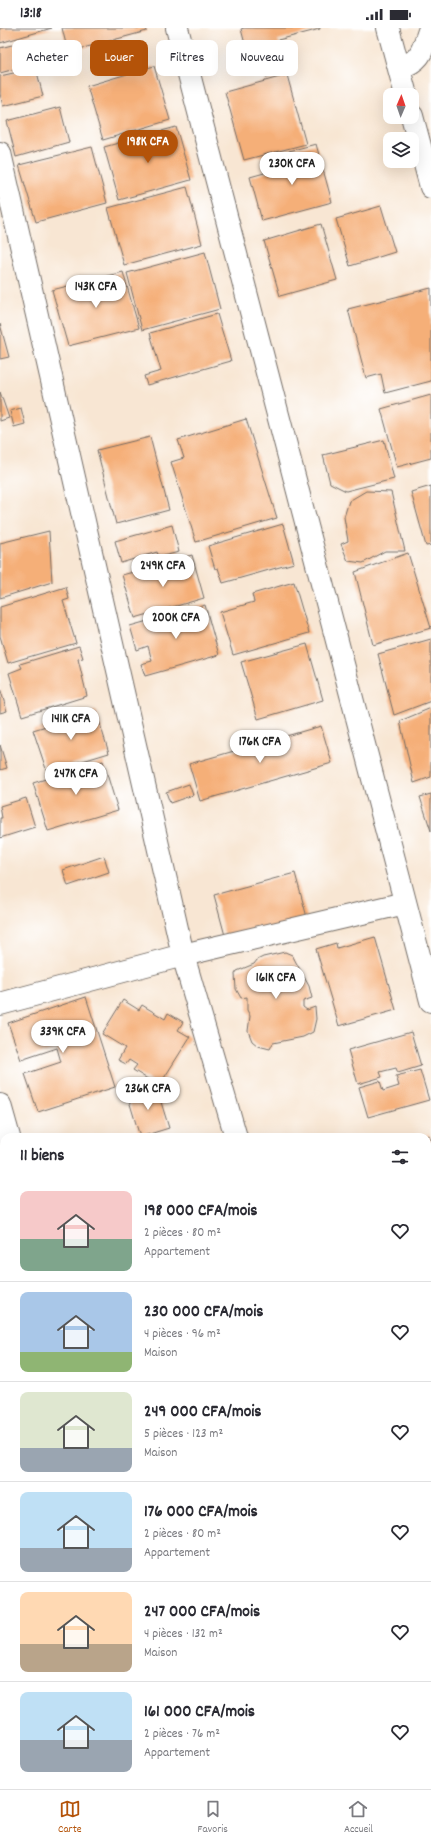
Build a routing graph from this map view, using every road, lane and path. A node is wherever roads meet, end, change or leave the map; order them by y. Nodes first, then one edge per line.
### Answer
1 (178, 28) edge
2 (388, 28) edge
3 (430, 28) edge
4 (399, 68) junction
5 (404, 88) edge
6 (414, 124) edge
7 (0, 153) edge
8 (431, 187) edge
9 (404, 903) junction
10 (183, 955) junction
11 (431, 1001) edge
12 (0, 1004) edge
13 (0, 1105) edge
14 (8, 1133) edge
15 (235, 1133) edge

1 - 9 street
2 - 4 street
3 - 4 street
4 - 5 street
6 - 8 street
7 - 10 street
9 - 10 street
9 - 11 street
10 - 12 street
10 - 15 street
13 - 14 street

